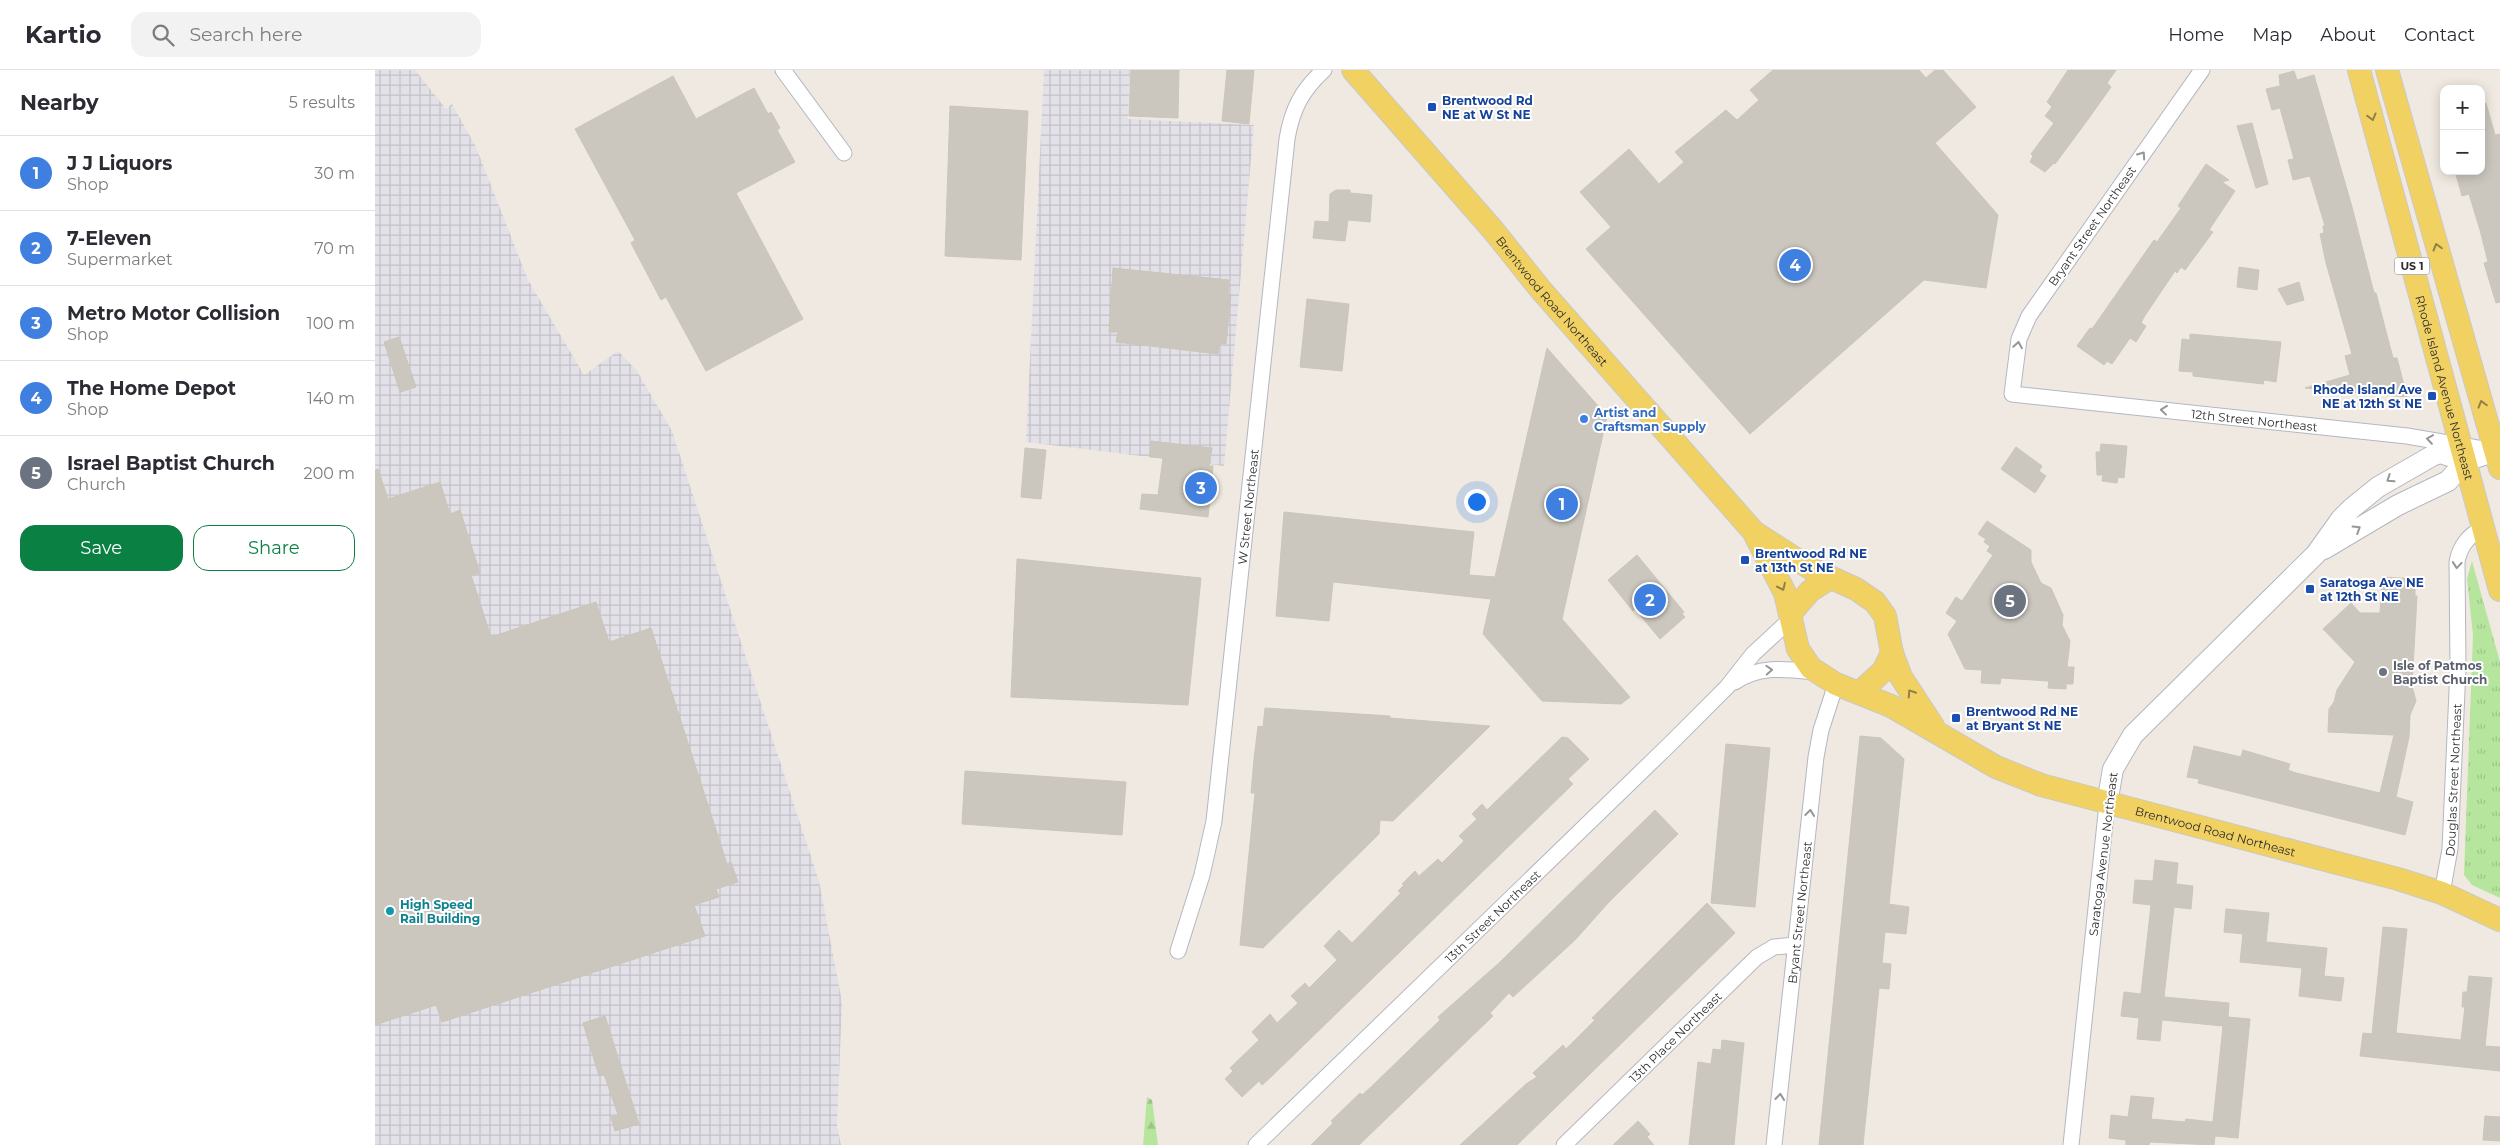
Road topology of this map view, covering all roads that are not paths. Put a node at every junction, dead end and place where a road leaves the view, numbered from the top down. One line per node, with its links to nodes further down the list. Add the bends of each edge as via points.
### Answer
1 (783, 70): 7 (street)
2 (1324, 70): 27 (street, W Street Northeast, via 1299,97 1288,134 1214,821 1202,874)
3 (1353, 70): 12 (main road, Brentwood Road Northeast)
4 (2201, 70): 8 (street, Bryant Street Northeast, one-way to 4, via 2019,339 2029,316)
5 (2359, 70): 9 (main road, Rhode Island Avenue Northeast / US 1, one-way to 9)
6 (2387, 70): 10 (main road, US 1, one-way to 6)
7 (844, 153)
8 (2012, 394): 9 (street, 12th Street Northeast, one-way to 8, via 2330,427)
9 (2463, 453): 10 (main road, Saratoga Avenue Northeast); 11 (main road, Rhode Island Avenue Northeast / US 1); 13 (main road, Saratoga Avenue Northeast, one-way to 9, via 2389,509 2448,481); 13 (main road, Saratoga Avenue Northeast, one-way to 13, via 2440,453 2378,487 2341,519)
10 (2498, 459)
11 (2483, 527): 15 (main road, Rhode Island Avenue Northeast / US 1); 24 (street, Douglas Street Northeast, one-way to 24, via 2466,540 2457,562 2458,668 2450,849)
12 (1753, 531): 14 (main road, Brentwood Road Northeast); 16 (main road, Brentwood Road Northeast, one-way to 16, via 1781,584)
13 (2315, 554): 23 (main road, Saratoga Avenue Northeast, via 2133,735 2110,775)
14 (1830, 578): 16 (main road, via 1810,591); 17 (main road, via 1856,589 1875,602 1885,616)
15 (2500, 590)
16 (1791, 616): 18 (main road, via 1798,649); 20 (street, 13th Street Northeast, via 1753,654)
17 (1893, 653): 21 (main road, via 1883,671); 22 (main road, Brentwood Road Northeast, one-way to 17, via 1907,689)
18 (1815, 672): 19 (main road); 20 (street, 13th Street Northeast, one-way to 18, via 1760,670)
19 (1836, 684): 21 (main road); 26 (street, Bryant Street Northeast, one-way to 19, via 1817,749)
20 (1727, 687): 28 (street, 13th Street Northeast)
21 (1860, 692): 22 (main road, Brentwood Road Northeast)
22 (1936, 730): 23 (main road, Brentwood Road Northeast, via 1976,756 2016,776)
23 (2107, 804): 24 (main road, Brentwood Road Northeast, via 2374,872); 31 (street, Saratoga Avenue Northeast)
24 (2442, 893): 25 (main road, Brentwood Road Northeast)
25 (2500, 920)
26 (1796, 945): 29 (street, 13th Place Northeast, via 1774,948 1757,957); 30 (street, Bryant Street Northeast, one-way to 26)
27 (1178, 951)
28 (1256, 1145)
29 (1564, 1145)
30 (1774, 1145)
31 (2071, 1145)

